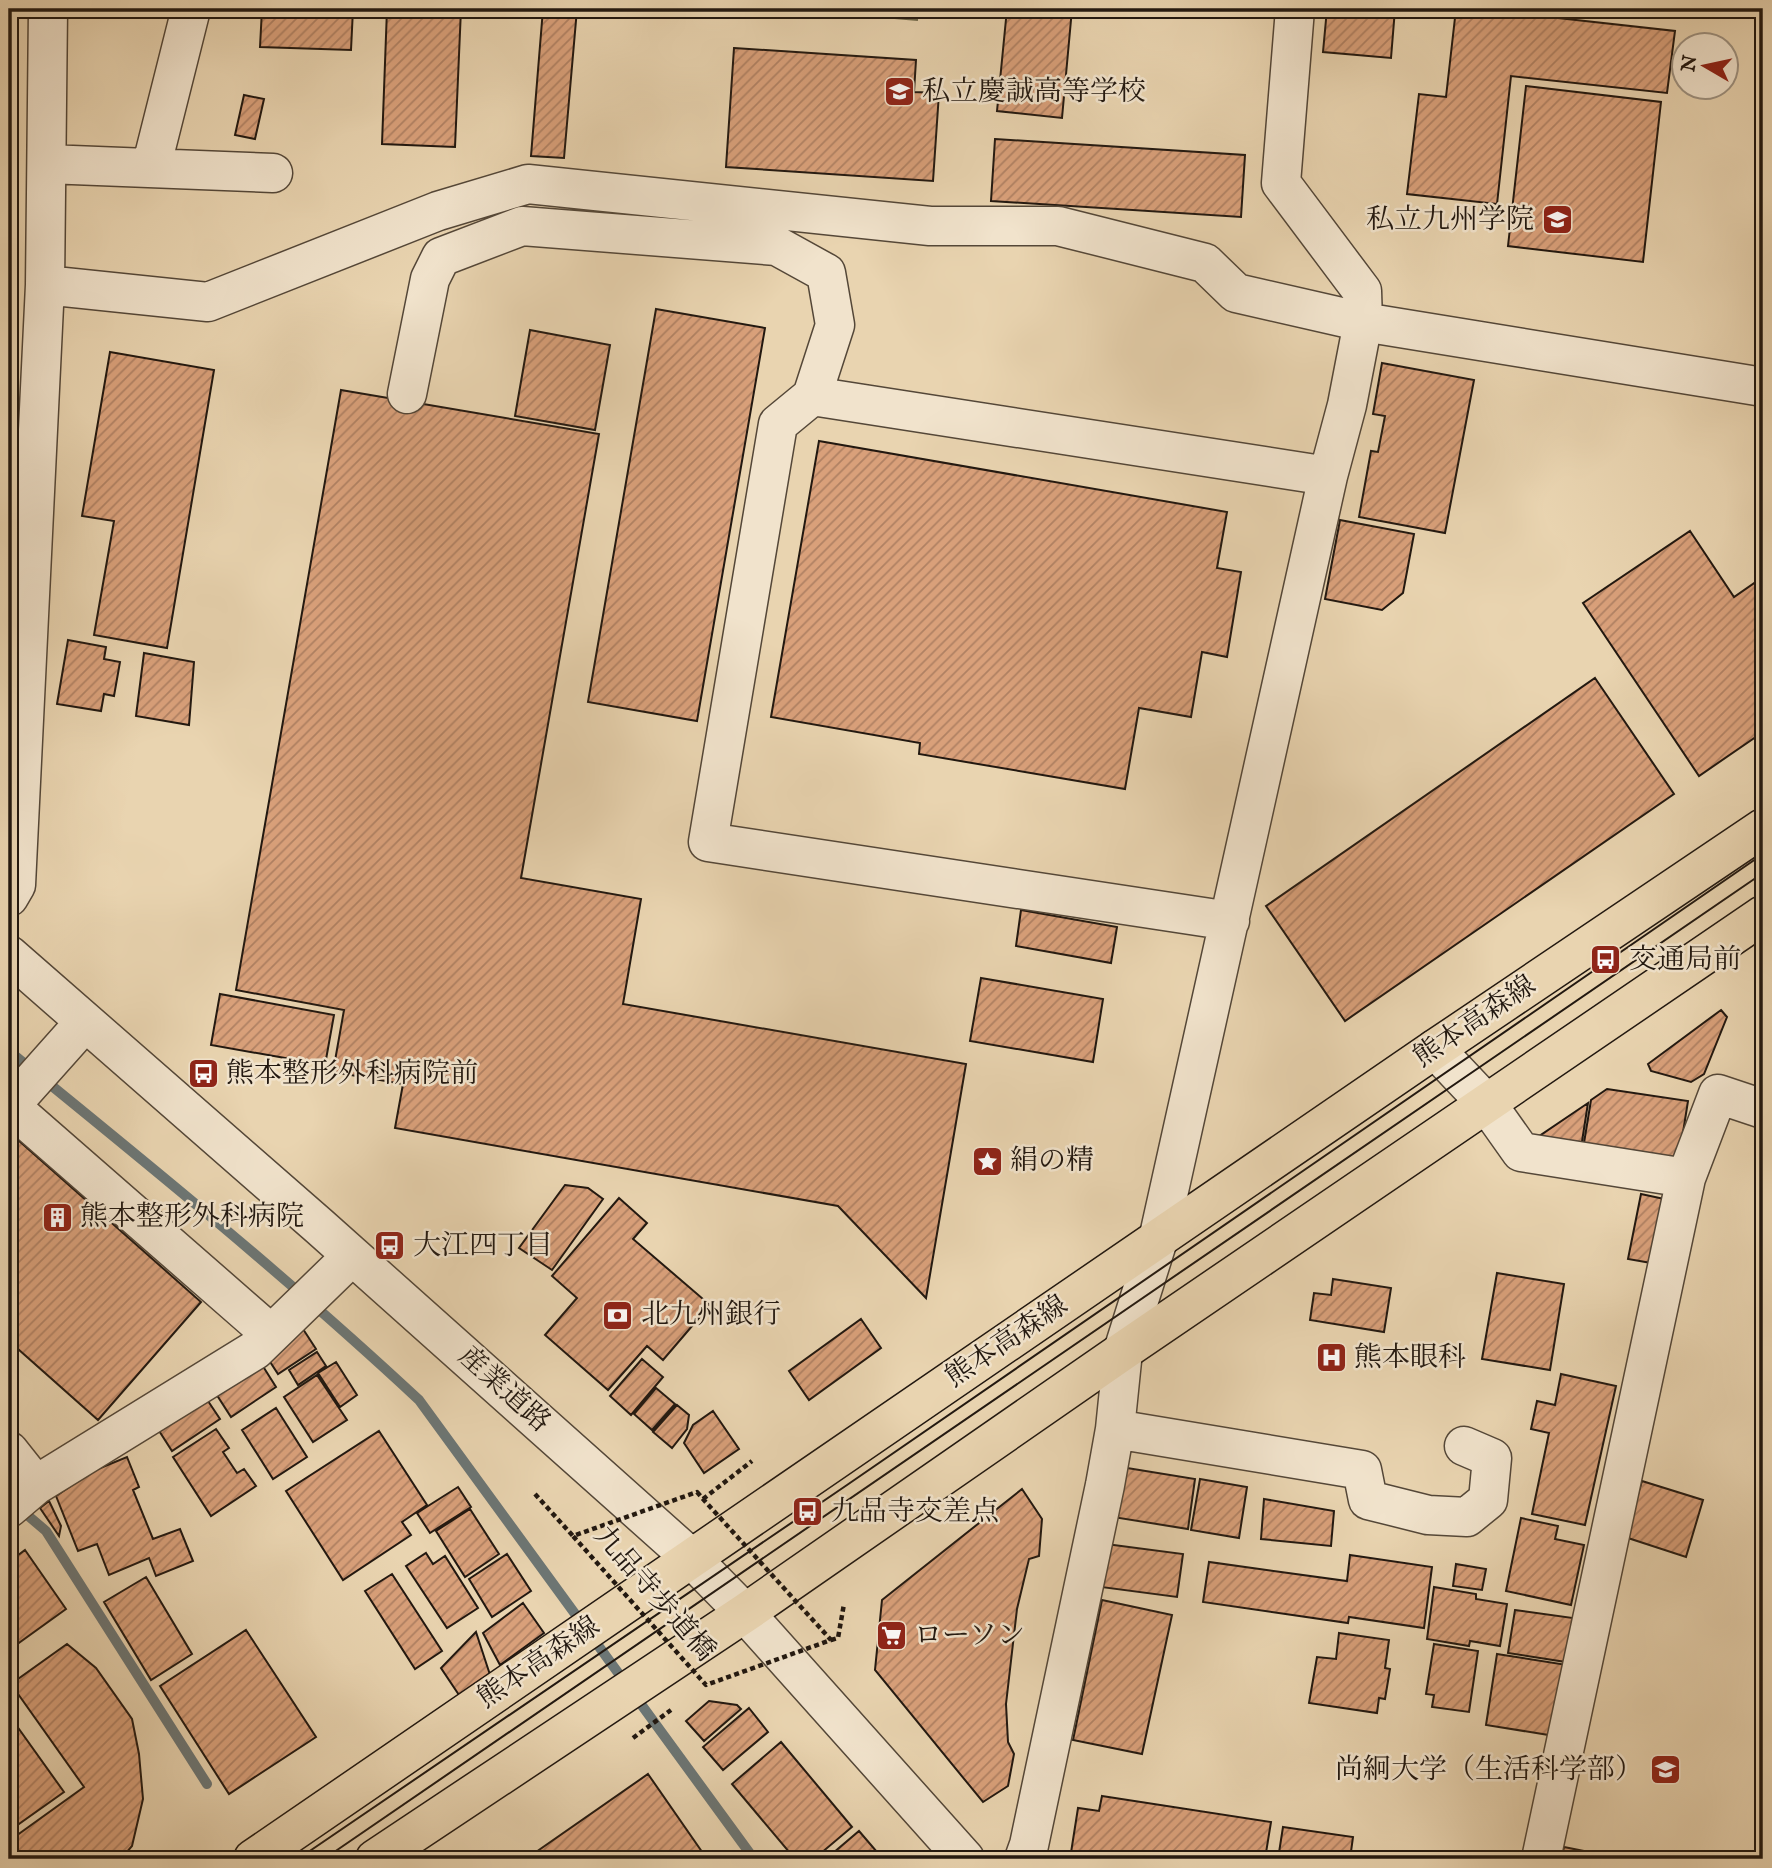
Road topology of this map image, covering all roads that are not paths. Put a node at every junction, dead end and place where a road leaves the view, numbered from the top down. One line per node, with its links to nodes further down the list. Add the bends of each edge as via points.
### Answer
1 (48, 9): 4 (street)
2 (191, 9): 5 (street)
3 (1295, 9): 8 (street, via 1282,183 1362,291)
4 (47, 164): 5 (street); 7 (street)
5 (150, 168): 6 (street)
6 (273, 173)
7 (45, 285): 8 (street, via 208,302 438,211 528,184 930,226 1058,226 1205,263 1236,293); 14 (street, via 16,885)
8 (1363, 322): 9 (street); 12 (street)
9 (1763, 387)
10 (407, 394): 11 (street, via 430,279 441,257 522,226 777,246 826,273 835,325)
11 (812, 396): 12 (street); 16 (street, via 779,424 708,842)
12 (1328, 476): 16 (street)
13 (1763, 828): 19 (main road, 熊本高森線)
14 (9, 897)
15 (1763, 915): 20 (main road)
16 (1230, 921): 24 (street)
17 (9, 956): 25 (street, 産業道路)
18 (76, 1032): 21 (street)
19 (1435, 1049): 20 (street); 24 (main road, 熊本高森線)
20 (1487, 1104): 23 (street, via 1521,1152); 27 (main road)
21 (9, 1105): 26 (street)
22 (1763, 1109): 23 (street, via 1718,1094)
23 (1686, 1178): 38 (street)
24 (1158, 1240): 27 (street); 32 (main road, 熊本高森線)
25 (352, 1256): 26 (street); 32 (street, 産業道路)
26 (271, 1334): 31 (street, via 255,1350)
27 (1123, 1351): 28 (street); 33 (main road)
28 (1115, 1429): 29 (street, via 1362,1470 1368,1500 1428,1515 1467,1517 1488,1500 1492,1458); 37 (street)
29 (1464, 1446)
30 (9, 1451): 31 (street)
31 (25, 1494)
32 (691, 1558): 33 (street, 産業道路); 34 (main road, 熊本高森線)
33 (745, 1613): 35 (main road); 36 (street, 産業道路)
34 (253, 1859)
35 (375, 1859)
36 (965, 1859)
37 (1024, 1859)
38 (1541, 1859)

